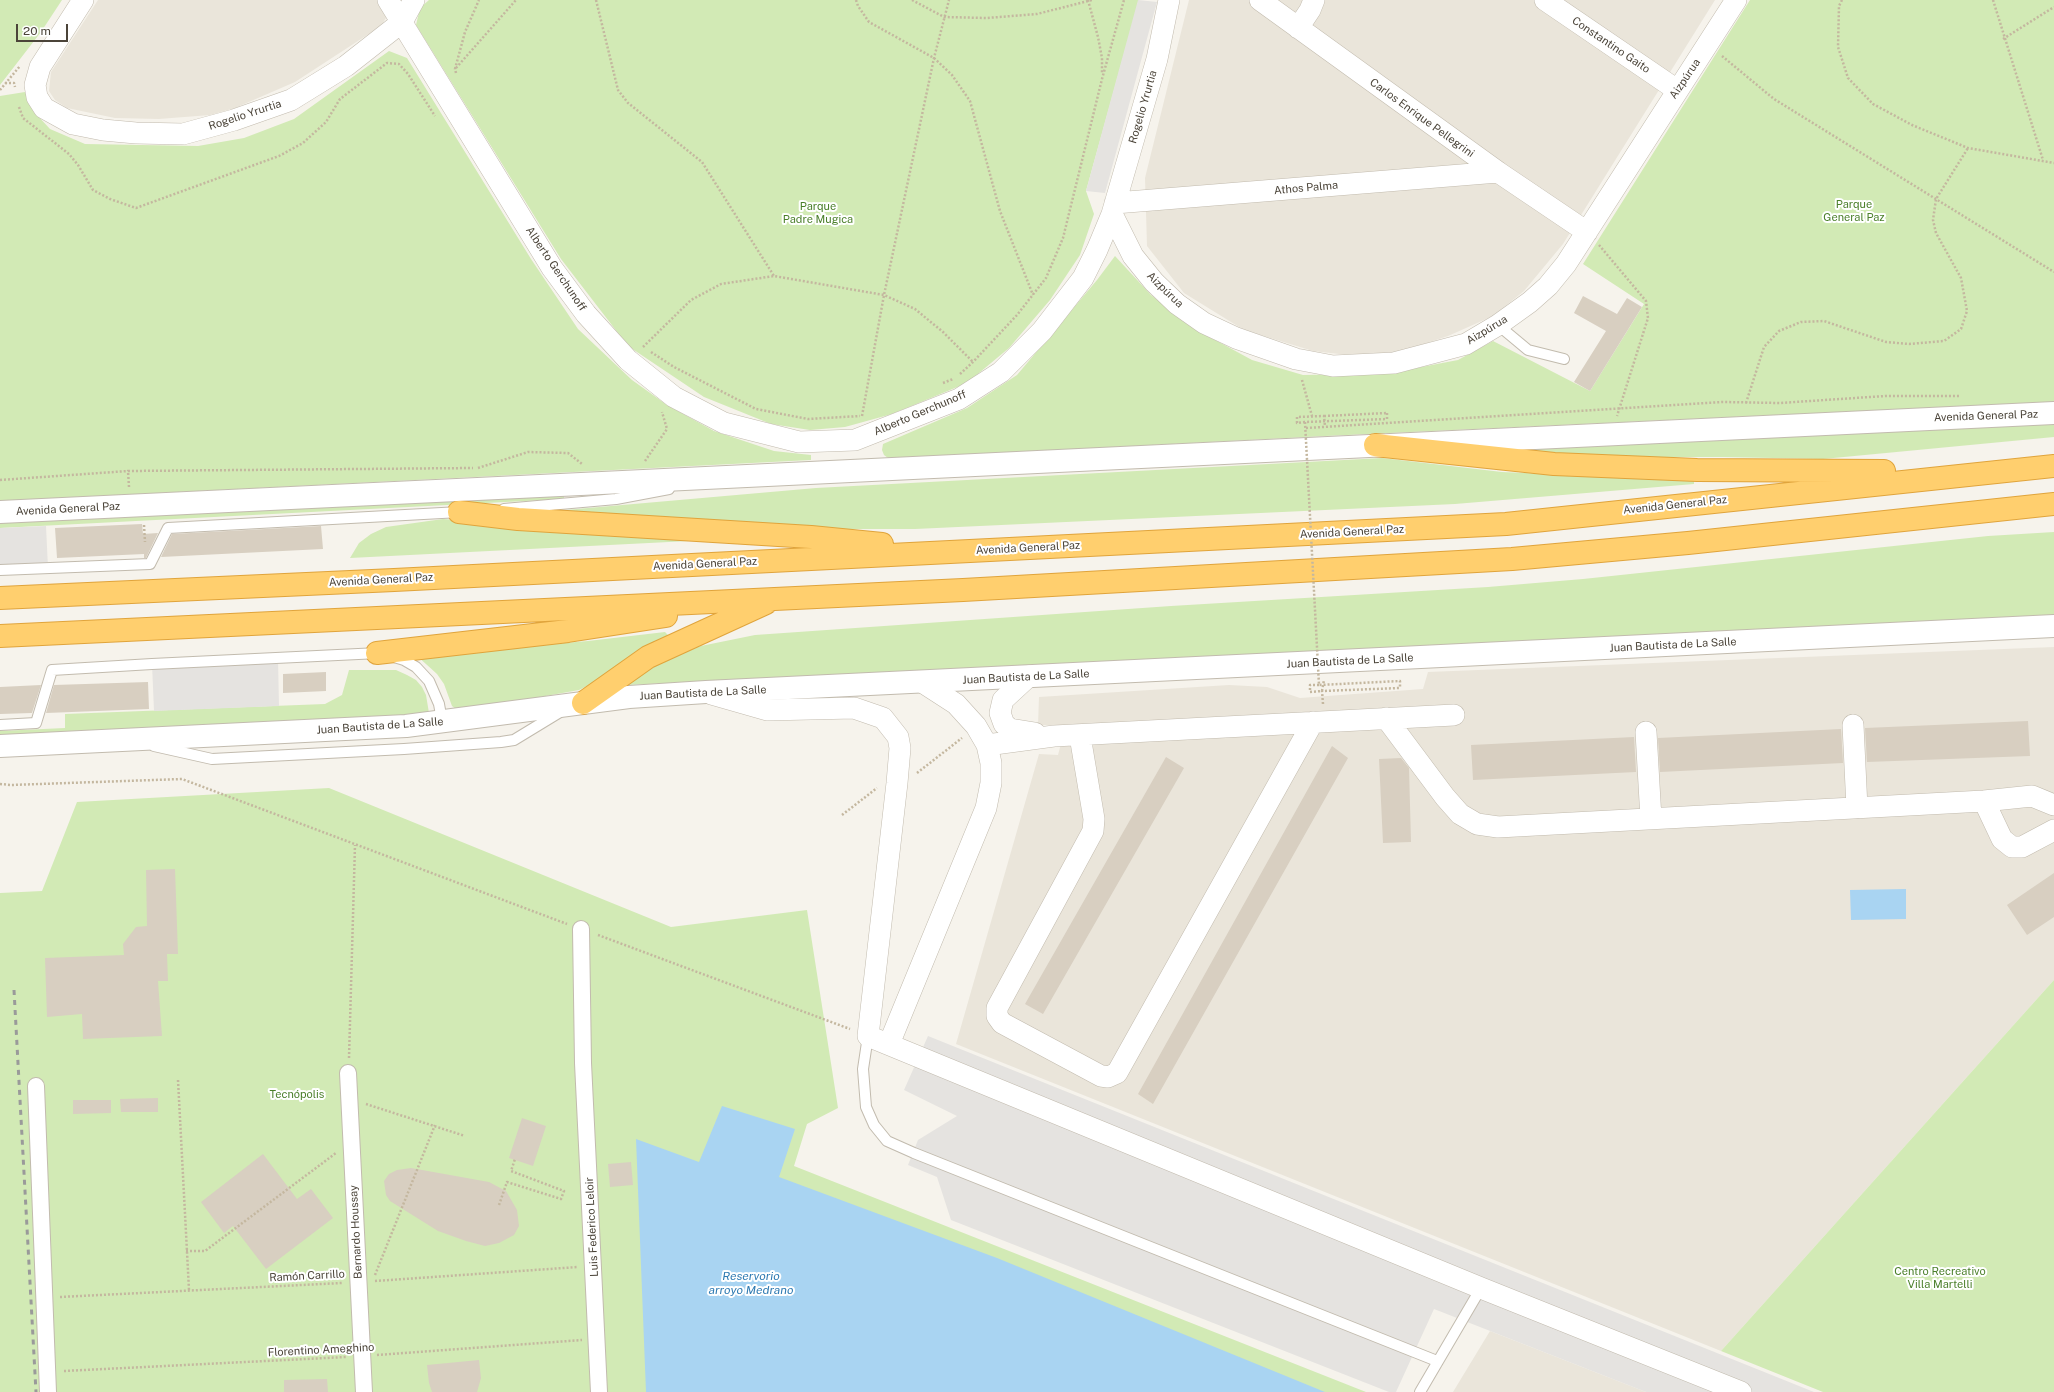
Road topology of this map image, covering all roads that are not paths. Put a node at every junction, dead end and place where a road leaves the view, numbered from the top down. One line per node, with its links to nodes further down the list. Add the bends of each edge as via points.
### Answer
1 (83, 0): 9 (street, Rogelio Yrurtia, via 40,67 34,85 37,97 44,108 74,124 136,133 183,134 291,100 346,66)
2 (388, 0): 9 (street, Alberto Gerchunoff)
3 (414, 0): 9 (street, Rogelio Yrurtia)
4 (1169, 0): 13 (street, Rogelio Yrurtia, via 1157,59)
5 (1260, 0): 10 (street, Carlos Enrique Pellegrini)
6 (1314, 0): 10 (street)
7 (1545, 0): 11 (street, Constantino Gaito)
8 (1736, 0): 11 (street, Aizpúrua)
9 (402, 22): 18 (street, Alberto Gerchunoff, via 448,78 552,268 586,314 628,360 674,397 724,423 799,442)
10 (1298, 28): 12 (street, Carlos Enrique Pellegrini)
11 (1677, 90): 14 (street, Aizpúrua)
12 (1498, 172): 13 (street, Athos Palma); 14 (street, Carlos Enrique Pellegrini)
13 (1113, 208): 15 (street, Aizpúrua, via 1133,256 1154,282 1177,304 1204,323 1236,338 1296,359 1333,366 1394,363 1466,344); 18 (street, Alberto Gerchunoff, via 1083,278 1042,331 1001,372 959,399)
14 (1587, 232): 15 (street, Aizpúrua, via 1548,286)
15 (1498, 325): 16 (lane, via 1528,350)
16 (1564, 359)
17 (2054, 413): 19 (street, Avenida General Paz)
18 (855, 440): 21 (street)
19 (1375, 445): 21 (street, Avenida General Paz); 22 (highway, via 1554,464 1697,470)
20 (2054, 466): 22 (highway, Avenida General Paz)
21 (855, 469): 23 (street, Avenida General Paz)
22 (1971, 473): 27 (highway, Avenida General Paz, via 1506,524)
23 (750, 475): 25 (street, Avenida General Paz); 26 (lane, via 616,499)
24 (2054, 504): 30 (highway, via 1688,544 1512,559)
25 (0, 512)
26 (459, 512): 27 (highway, via 518,519 811,537); 28 (lane, via 168,528 150,564)
27 (955, 552): 29 (highway, Avenida General Paz)
28 (0, 570)
29 (0, 598)
30 (778, 598): 32 (highway); 33 (highway, via 568,631); 37 (highway, via 648,656)
31 (2054, 626): 34 (street, Juan Bautista de La Salle)
32 (0, 636)
33 (377, 653): 40 (lane, via 404,660 416,667 429,681 439,704); 42 (lane, via 52,670 36,723)
34 (1029, 676): 35 (street, Juan Bautista de La Salle); 45 (street, via 1003,700 1000,713 1004,724 1010,729)
35 (922, 682): 36 (street, Juan Bautista de La Salle); 48 (street, via 956,704 976,726)
36 (706, 692): 37 (street, Juan Bautista de La Salle); 56 (street, via 767,710 854,708 883,718 898,737 900,748 897,783)
37 (578, 703): 40 (street, Juan Bautista de La Salle); 47 (lane, via 514,740 500,742 212,759)
38 (1454, 715): 39 (street)
39 (1386, 718): 41 (street); 53 (street, via 1445,797 1460,814 1477,824 1498,827)
40 (442, 721): 47 (street, Juan Bautista de La Salle, via 399,726)
41 (1313, 722): 46 (street); 46 (street, via 1117,1073 1108,1077 1101,1076 1002,1023 997,1016 997,1008 1093,831 1094,819)
42 (0, 725)
43 (1853, 725): 52 (street)
44 (1646, 732): 53 (street)
45 (1054, 736): 46 (street); 48 (street)
46 (1080, 736)
47 (131, 740): 49 (street, Juan Bautista de La Salle)
48 (986, 745): 57 (street, via 991,762 991,783 986,808)
49 (0, 746)
50 (1984, 801): 51 (street, via 2032,796); 52 (street); 54 (street, via 2002,839 2012,847 2022,847)
51 (2054, 805)
52 (1858, 808): 53 (street)
53 (1651, 819)
54 (2054, 830)
55 (581, 929): 64 (street, Luis Federico Leloir, via 583,1063)
56 (868, 1036): 57 (street); 61 (lane, via 863,1069 866,1107 874,1126 887,1141)
57 (889, 1044): 60 (street)
58 (348, 1073): 63 (street, Bernardo Houssay, via 366,1282)
59 (36, 1086): 62 (street)
60 (1481, 1288): 61 (lane); 66 (street)
61 (1437, 1361): 65 (lane)
62 (48, 1392)
63 (364, 1392)
64 (600, 1392)
65 (1420, 1392)
66 (1741, 1392)

